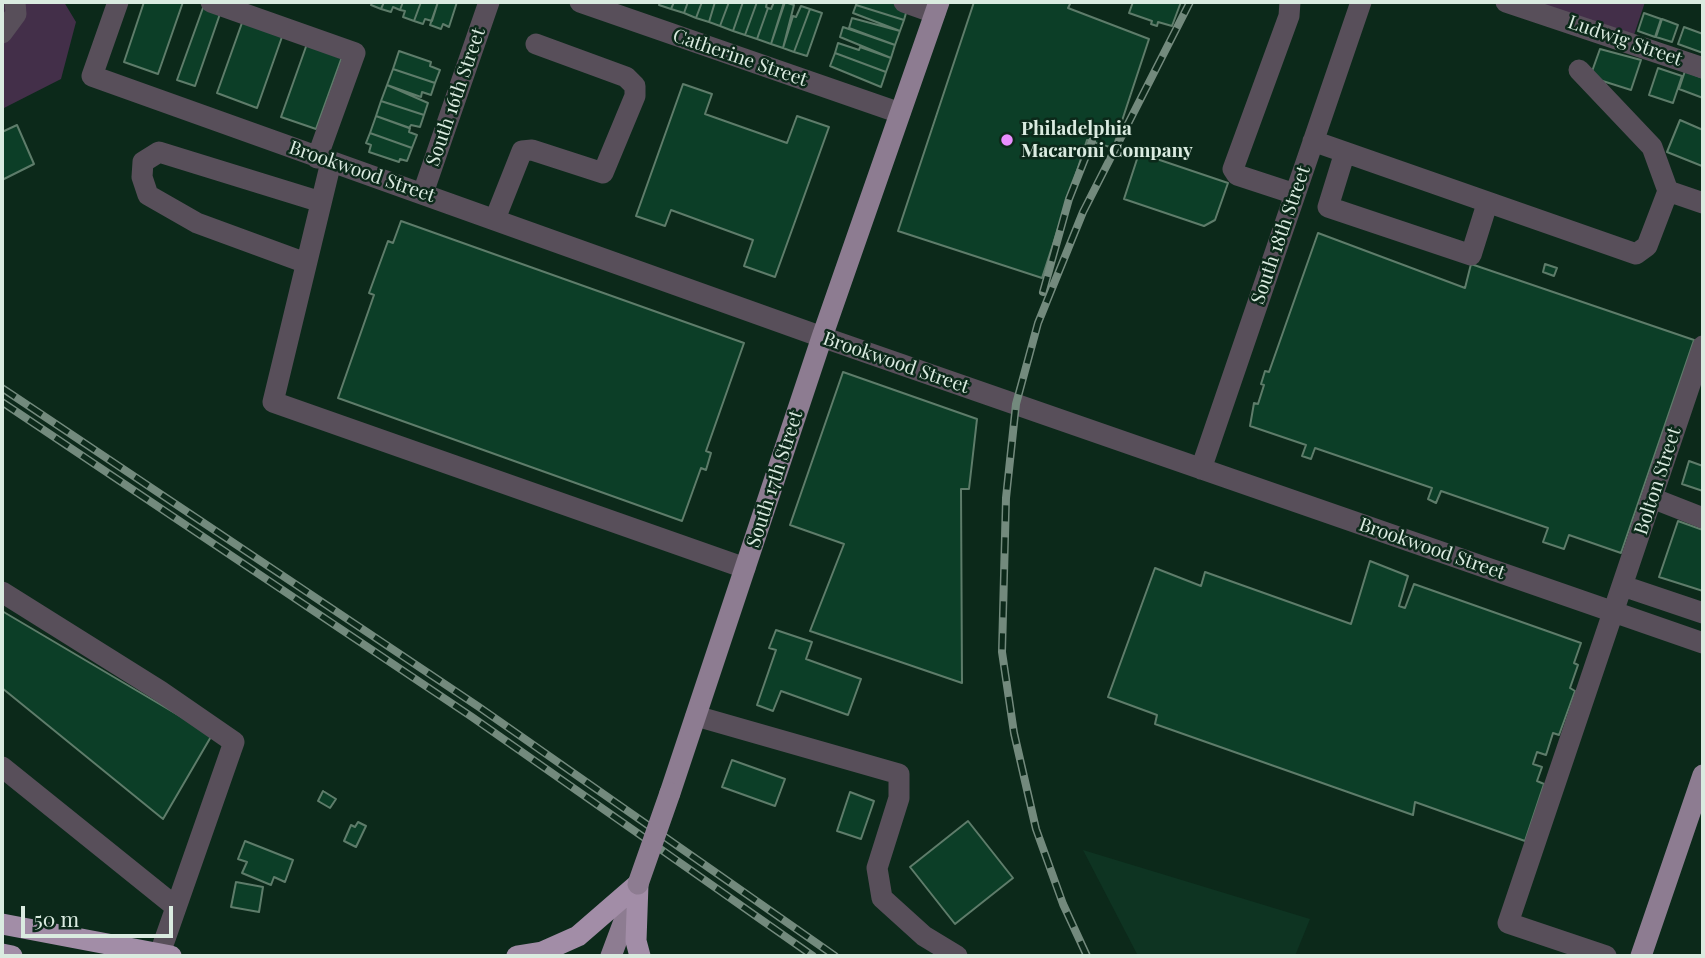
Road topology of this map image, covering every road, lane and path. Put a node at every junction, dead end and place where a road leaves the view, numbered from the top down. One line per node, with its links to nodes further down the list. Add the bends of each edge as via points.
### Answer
1 (15, 2): 11 (street, via 16,13)
2 (118, 2): 18 (street, Brookwood Street, via 92,76)
3 (211, 2): 18 (street, via 355,53)
4 (489, 2): 20 (street, South 16th Street)
5 (580, 2): 15 (street, Catherine Street)
6 (904, 2): 10 (street)
7 (1290, 2): 21 (street, via 1289,16 1233,169 1237,175)
8 (1361, 2): 16 (street, South 18th Street)
9 (1506, 2): 13 (street, Ludwig Street)
10 (937, 7): 15 (main road, South 17th Street)
11 (2, 33)
12 (536, 44): 25 (street, via 626,78 635,86 635,96 603,173 522,150)
13 (1703, 68)
14 (1579, 70): 19 (street, via 1652,147)
15 (900, 113): 27 (main road, South 17th Street)
16 (1313, 141): 17 (street); 21 (street, South 18th Street)
17 (1345, 152): 24 (street); 24 (street, via 1328,207 1471,255)
18 (324, 160): 20 (street, Brookwood Street); 22 (street)
19 (1668, 191): 23 (street); 24 (street, via 1647,246 1636,254)
20 (423, 193): 25 (street, Brookwood Street)
21 (1295, 194): 29 (street, South 18th Street)
22 (321, 202): 26 (street); 26 (street, via 159,152 143,162 148,195 197,223)
23 (1703, 203)
24 (1488, 204)
25 (495, 219): 27 (street, Brookwood Street)
26 (306, 263): 32 (street, via 273,402)
27 (822, 337): 29 (street, Brookwood Street); 32 (main road, South 17th Street)
28 (1703, 348): 30 (street, Bolton Street)
29 (1202, 469): 35 (street, Brookwood Street)
30 (1652, 498): 31 (street); 33 (street, Bolton Street)
31 (1703, 518)
32 (746, 568): 38 (main road, South 17th Street)
33 (1623, 586): 35 (street, Bolton Street); 36 (street)
34 (2, 592): 42 (street, via 234,742)
35 (1614, 612): 37 (street, Brookwood Street); 52 (street, Bolton Street, via 1508,923)
36 (1703, 613)
37 (1703, 643)
38 (696, 716): 41 (main road, South 17th Street, bridge); 51 (street, via 898,774 899,798 877,868 881,898 924,936)
39 (2, 766): 42 (street)
40 (1703, 775): 53 (main road)
41 (638, 884): 48 (highway, via 578,936 542,952); 49 (main road, South 17th Street); 50 (highway, via 636,941)
42 (176, 907): 46 (street)
43 (2, 924): 47 (highway, bridge)
44 (2, 954): 45 (highway)
45 (12, 956)
46 (159, 956)
47 (171, 956)
48 (517, 956)
49 (611, 956)
50 (640, 956)
51 (957, 956)
52 (1606, 956)
53 (1641, 956)

